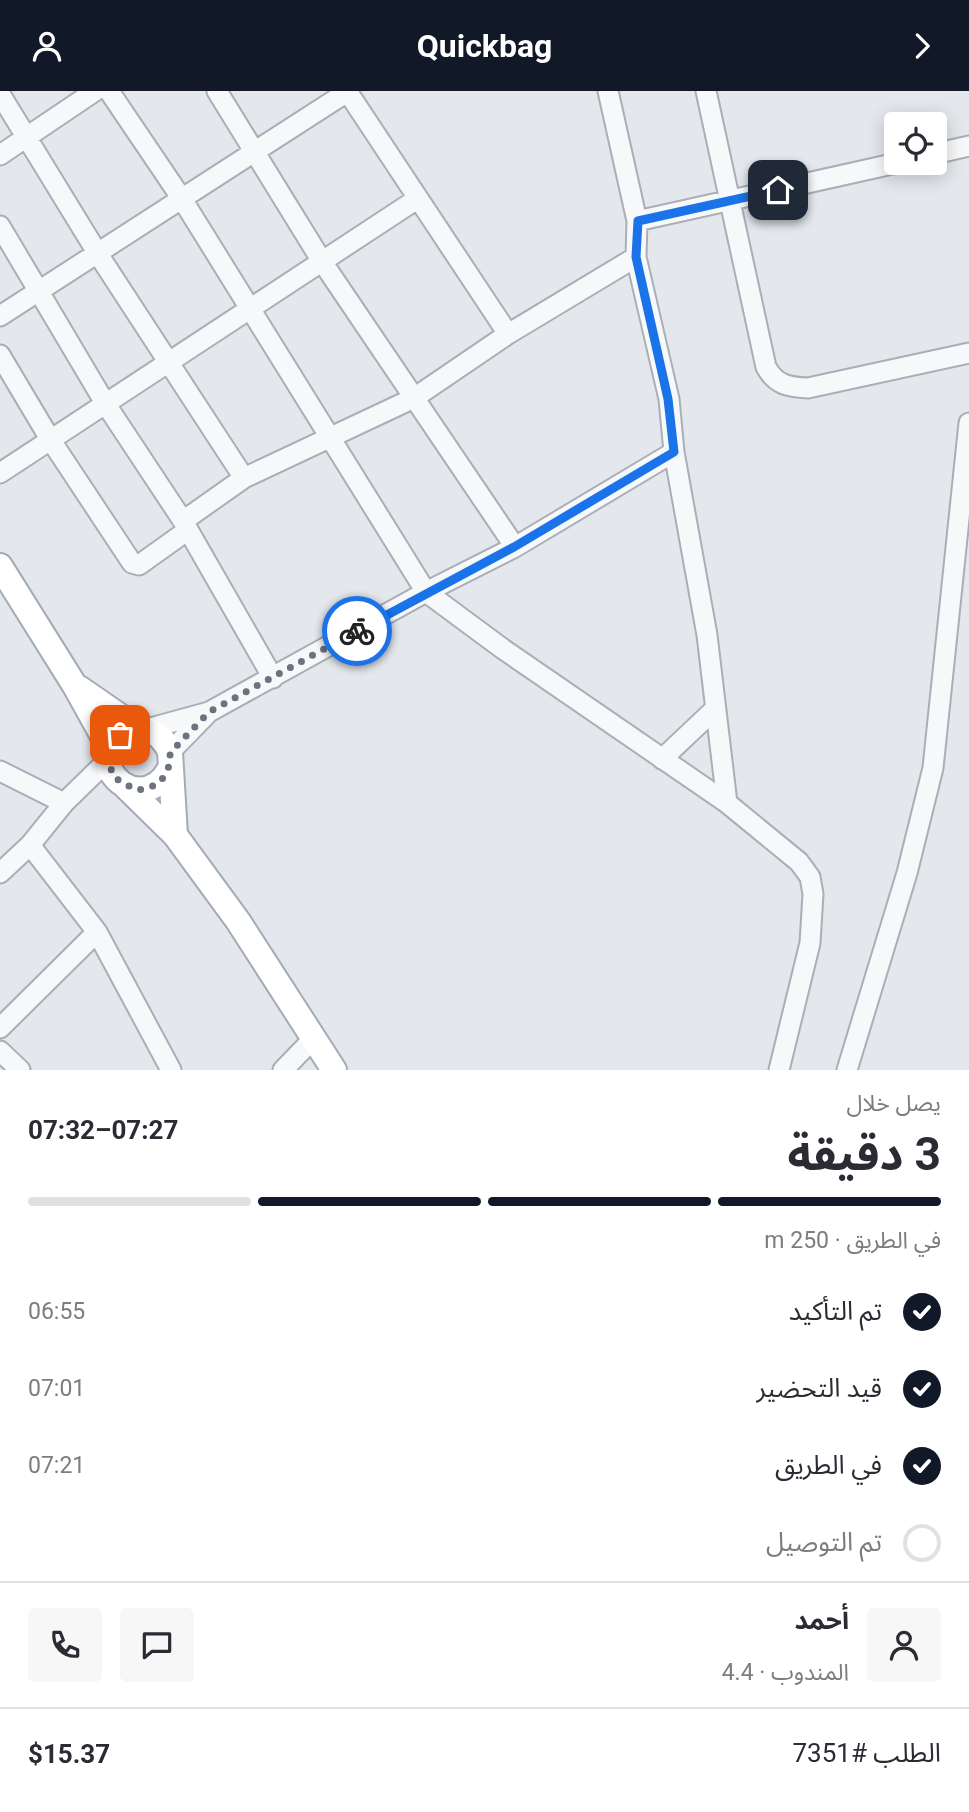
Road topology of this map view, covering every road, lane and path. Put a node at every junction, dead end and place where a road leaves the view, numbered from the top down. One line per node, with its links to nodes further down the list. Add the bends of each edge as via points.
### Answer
1 (95, 91): 8 (street)
2 (109, 91): 14 (street)
3 (217, 91): 10 (street)
4 (608, 91): 17 (street)
5 (706, 91): 16 (street)
6 (347, 92): 10 (street); 15 (street)
7 (0, 94): 8 (street)
8 (25, 138): 12 (street); 19 (street)
9 (969, 146): 11 (street)
10 (255, 150): 14 (street); 21 (street)
11 (947, 151)
12 (0, 155)
13 (884, 166): 16 (street)
14 (182, 199): 19 (street); 23 (street)
15 (418, 199): 21 (street); 25 (street)
16 (731, 202): 17 (street); 26 (street, via 766,367 780,384 808,388)
17 (638, 221): 20 (street)
18 (0, 226): 22 (street)
19 (98, 254): 22 (street); 28 (street)
20 (636, 257): 25 (street); 34 (street, via 668,399)
21 (323, 263): 23 (street); 29 (street)
22 (38, 291): 24 (street); 30 (street)
23 (249, 307): 28 (street); 32 (street)
24 (0, 316)
25 (508, 334): 29 (street)
26 (969, 353)
27 (0, 355): 33 (street)
28 (168, 362): 30 (street); 36 (street)
29 (414, 398): 32 (street); 38 (street)
30 (105, 403): 33 (street); 37 (street)
31 (969, 423): 64 (street, via 933,768 907,873)
32 (330, 436): 36 (street); 40 (street)
33 (50, 439): 35 (street); 37 (street, via 132,563 149,561)
34 (674, 452): 38 (street); 43 (street, via 707,635)
35 (0, 473)
36 (244, 478): 37 (street)
37 (185, 526): 41 (street)
38 (514, 547): 40 (street)
39 (0, 566): 42 (main road)
40 (426, 592): 41 (street); 46 (street)
41 (273, 678): 44 (street)
42 (75, 686): 45 (main road); 48 (main road)
43 (715, 709): 46 (street); 51 (street)
44 (209, 712): 45 (street); 47 (street)
45 (142, 729): 47 (main road, via 165,742); 48 (main road, via 120,735)
46 (662, 759): 51 (street)
47 (169, 761): 48 (main road, via 156,785 136,790); 52 (main road)
48 (115, 769): 50 (street); 52 (main road)
49 (0, 771): 50 (street)
50 (71, 797): 53 (street)
51 (727, 803): 63 (street, via 799,862 810,877 814,894 810,943)
52 (176, 835): 57 (main road)
53 (30, 845): 54 (street); 55 (street)
54 (0, 873)
55 (97, 932): 56 (street); 60 (street)
56 (0, 1028)
57 (315, 1037): 61 (street); 62 (main road)
58 (0, 1051): 59 (street)
59 (20, 1070)
60 (171, 1070)
61 (283, 1070)
62 (334, 1070)
63 (779, 1070)
64 (847, 1070)

